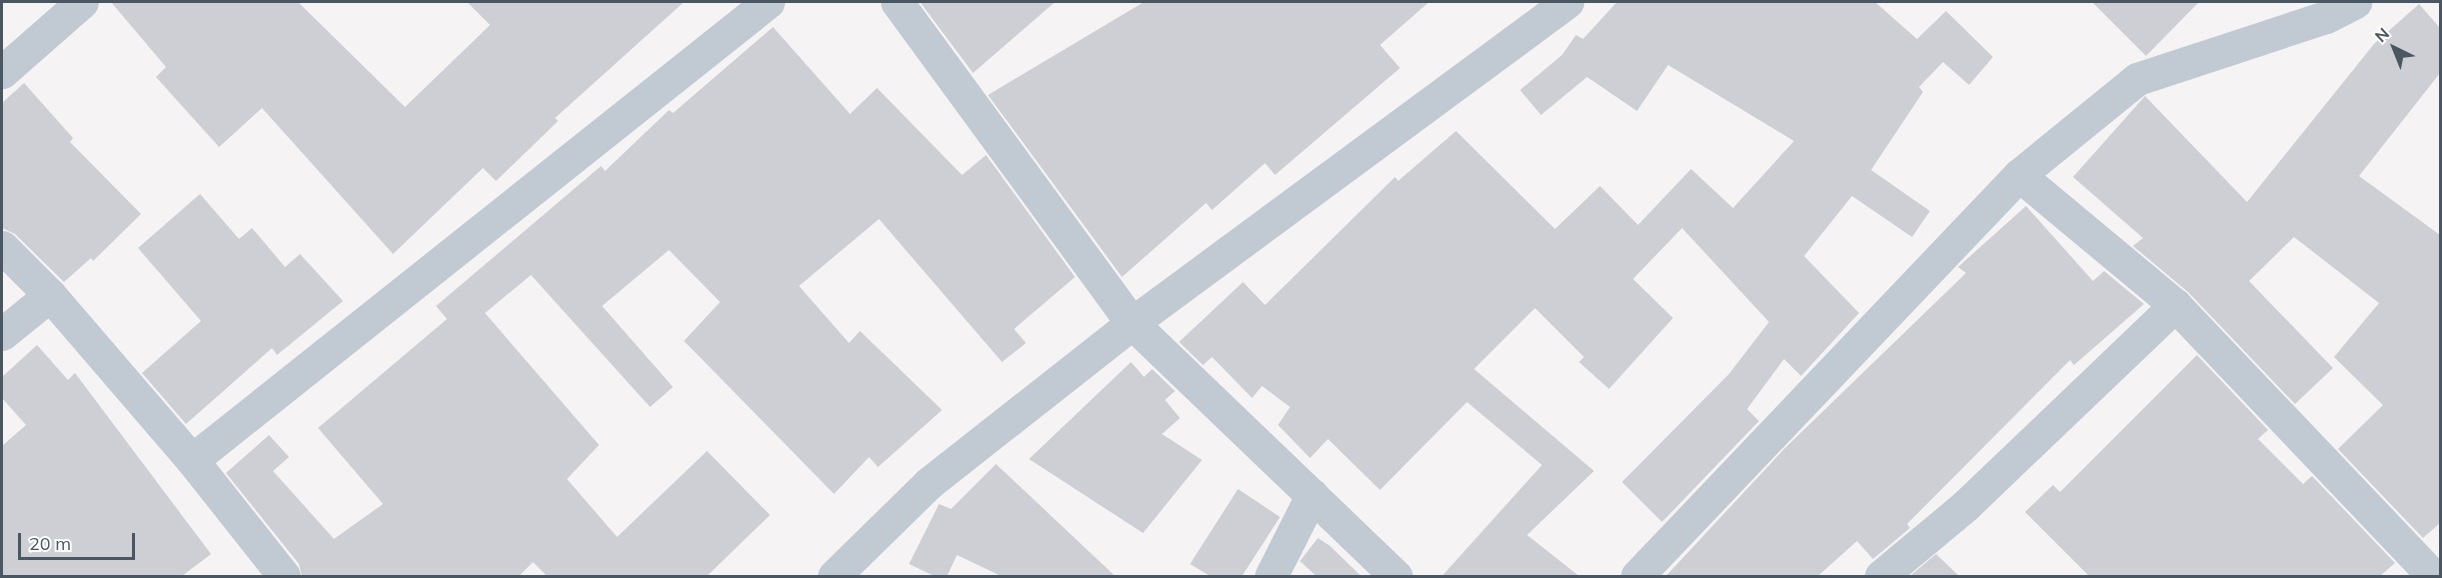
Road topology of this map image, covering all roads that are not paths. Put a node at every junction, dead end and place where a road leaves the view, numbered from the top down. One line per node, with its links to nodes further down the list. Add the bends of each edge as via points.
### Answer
1 (82, 2): 6 (street)
2 (768, 2): 13 (street)
3 (897, 2): 11 (street)
4 (1567, 2): 11 (street)
5 (2355, 2): 7 (street, via 2326,17 2137,79)
6 (2, 72)
7 (2019, 175): 10 (street); 19 (street)
8 (2, 247): 9 (street)
9 (50, 295): 12 (street); 13 (street)
10 (2175, 305): 20 (street, via 1965,506); 21 (street)
11 (1132, 323): 14 (street); 16 (street, via 929,483)
12 (2, 334)
13 (192, 460): 15 (street)
14 (1311, 495): 17 (street); 18 (street)
15 (284, 576)
16 (834, 576)
17 (1271, 576)
18 (1396, 576)
19 (1637, 576)
20 (1881, 576)
21 (2433, 576)

